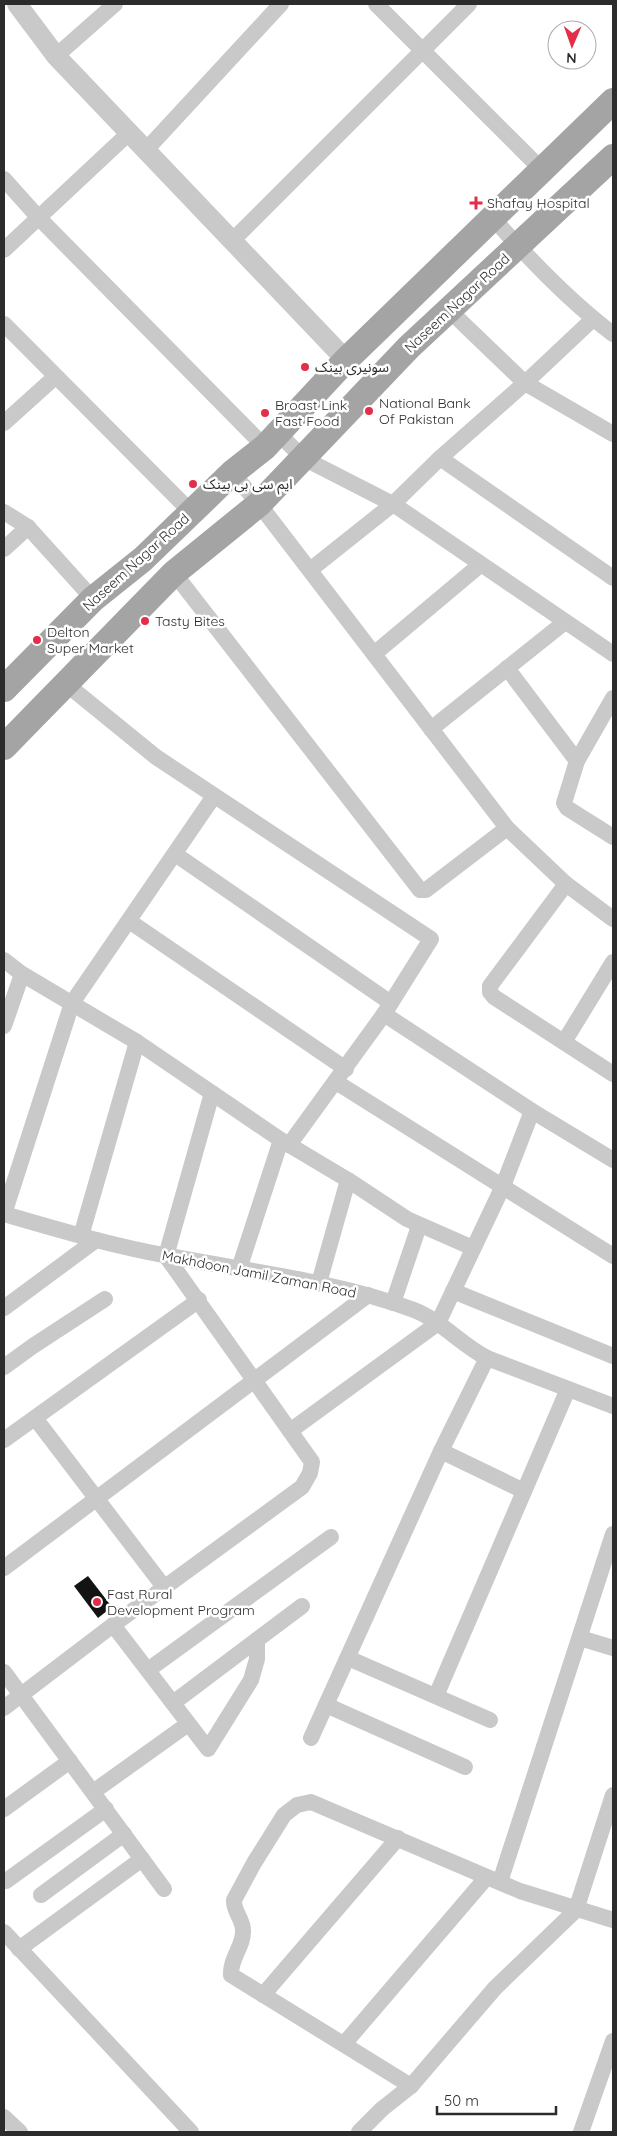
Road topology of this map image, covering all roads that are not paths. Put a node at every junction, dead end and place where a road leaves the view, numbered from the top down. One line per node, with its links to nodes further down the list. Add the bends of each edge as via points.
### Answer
1 (17, 4): 7 (street)
2 (115, 4): 7 (street)
3 (282, 4): 10 (street)
4 (376, 4): 6 (street)
5 (469, 4): 6 (street)
6 (422, 50): 12 (street); 16 (street)
7 (56, 56): 9 (street)
8 (613, 101): 12 (main road, Naseem Nagar Road)
9 (129, 133): 10 (street); 14 (street)
10 (146, 150): 16 (street)
11 (613, 156): 17 (main road, Naseem Nagar Road)
12 (542, 170): 15 (main road, Naseem Nagar Road)
13 (4, 179): 14 (street)
14 (38, 217): 18 (street); 28 (street)
15 (492, 217): 17 (street); 23 (main road, Naseem Nagar Road)
16 (232, 241): 23 (street)
17 (518, 246): 19 (main road, Naseem Nagar Road); 20 (street)
18 (4, 250)
19 (449, 310): 25 (street); 29 (main road, Naseem Nagar Road)
20 (593, 319): 22 (street); 25 (street)
21 (4, 324): 24 (street)
22 (613, 334)
23 (346, 360): 28 (main road, Naseem Nagar Road)
24 (55, 377): 26 (street); 35 (street)
25 (525, 384): 27 (street); 30 (street)
26 (4, 423)
27 (613, 434)
28 (272, 441): 29 (street); 31 (main road, Naseem Nagar Road)
29 (303, 458): 32 (main road, Naseem Nagar Road); 33 (street)
30 (440, 458): 33 (street); 41 (street)
31 (232, 473): 32 (street); 35 (main road, Naseem Nagar Road)
32 (260, 504): 39 (street); 40 (main road, Naseem Nagar Road)
33 (392, 504): 38 (street); 39 (street)
34 (4, 512): 36 (street)
35 (191, 512): 42 (main road, Naseem Nagar Road, via 143,559)
36 (28, 527): 37 (street); 42 (street)
37 (4, 549)
38 (480, 565): 43 (street); 44 (street)
39 (310, 570): 44 (street)
40 (174, 573): 47 (main road, Naseem Nagar Road); 55 (street, via 420,890 426,890)
41 (613, 578)
42 (93, 599): 48 (main road, Naseem Nagar Road)
43 (565, 622): 45 (street); 46 (street)
44 (374, 654): 51 (street)
45 (613, 654)
46 (507, 668): 51 (street); 53 (street)
47 (65, 683): 52 (main road, Naseem Nagar Road); 54 (street, via 156,757)
48 (4, 689)
49 (613, 698): 50 (street)
50 (608, 722): 53 (street)
51 (431, 729): 55 (street)
52 (4, 747)
53 (577, 761): 56 (street, via 564,803)
54 (214, 796): 57 (street); 65 (street, via 431,939)
55 (507, 828): 58 (street)
56 (613, 837)
57 (175, 854): 60 (street); 65 (street)
58 (566, 884): 59 (street); 68 (street, via 490,986 494,997)
59 (613, 919)
60 (129, 921): 64 (street); 70 (street)
61 (4, 960): 63 (street)
62 (613, 962): 68 (street)
63 (22, 974): 64 (street); 66 (street)
64 (72, 1003): 67 (street); 77 (street)
65 (388, 1008): 70 (street); 72 (street)
66 (4, 1026)
67 (137, 1042): 71 (street); 79 (street)
68 (564, 1042): 69 (street)
69 (613, 1074)
70 (341, 1075): 73 (street); 76 (street)
71 (212, 1093): 73 (street); 81 (street)
72 (532, 1111): 74 (street); 76 (street)
73 (285, 1142): 75 (street); 83 (street)
74 (613, 1160)
75 (348, 1180): 78 (street); 84 (street)
76 (503, 1186): 80 (street); 82 (street)
77 (4, 1214): 79 (street, Makhdoon Jamil Zaman Road)
78 (419, 1226): 80 (street); 89 (street)
79 (88, 1238): 81 (street, Makhdoon Jamil Zaman Road); 90 (street)
80 (473, 1248): 85 (street)
81 (166, 1256): 83 (street, Makhdoon Jamil Zaman Road); 88 (street)
82 (613, 1256)
83 (238, 1269): 84 (street, Makhdoon Jamil Zaman Road)
84 (319, 1283): 86 (street, Makhdoon Jamil Zaman Road)
85 (454, 1291): 91 (street); 92 (street)
86 (368, 1295): 89 (street, Makhdoon Jamil Zaman Road); 95 (street)
87 (106, 1299): 94 (street)
88 (199, 1300): 95 (street); 98 (street)
89 (393, 1303): 91 (street, Makhdoon Jamil Zaman Road)
90 (4, 1308)
91 (438, 1323): 93 (street, Makhdoon Jamil Zaman Road); 99 (street)
92 (613, 1356)
93 (487, 1358): 96 (street, Makhdoon Jamil Zaman Road); 101 (street)
94 (4, 1367)
95 (256, 1379): 99 (street); 103 (street)
96 (568, 1389): 97 (street, Makhdoon Jamil Zaman Road); 102 (street)
97 (613, 1406)
98 (35, 1418): 100 (street); 103 (street)
99 (290, 1431): 107 (street, via 312,1462 302,1487)
100 (4, 1440)
101 (441, 1451): 102 (street); 113 (street)
102 (524, 1491): 117 (street)
103 (97, 1498): 106 (street); 107 (street)
104 (613, 1534): 110 (street)
105 (330, 1537): 114 (street)
106 (4, 1568)
107 (164, 1588): 109 (street)
108 (302, 1606): 111 (street)
109 (113, 1624): 114 (street); 116 (street)
110 (580, 1638): 112 (street); 133 (street)
111 (257, 1640): 118 (street); 122 (street, via 257,1658 251,1680 210,1749)
112 (613, 1648)
113 (348, 1658): 117 (street); 119 (street)
114 (148, 1670): 118 (street)
115 (4, 1672): 116 (street)
116 (22, 1696): 120 (street); 124 (street)
117 (436, 1696): 121 (street)
118 (173, 1703): 122 (street)
119 (326, 1705): 123 (street); 125 (street)
120 (4, 1708)
121 (490, 1720)
122 (188, 1724): 126 (street)
123 (311, 1738)
124 (70, 1761): 126 (street); 128 (street)
125 (465, 1767)
126 (93, 1792): 129 (street)
127 (613, 1795): 137 (street)
128 (4, 1809)
129 (106, 1810): 130 (street); 134 (street)
130 (124, 1834): 132 (street); 136 (street)
131 (398, 1838): 133 (street); 141 (street); 141 (street, via 311,1802 297,1805 284,1815 234,1900 243,1928 230,1965 231,1974)
132 (142, 1859): 135 (street); 140 (street)
133 (493, 1880): 137 (street); 143 (street)
134 (6, 1881)
135 (164, 1889)
136 (41, 1894)
137 (576, 1910): 138 (street); 144 (street, via 495,1988)
138 (613, 1920)
139 (4, 1932): 140 (street)
140 (19, 1949): 147 (street)
141 (263, 1995): 143 (street)
142 (613, 2041): 149 (street)
143 (344, 2044): 144 (street)
144 (411, 2086): 148 (street)
145 (4, 2117): 146 (street)
146 (20, 2132)
147 (191, 2132)
148 (359, 2132)
149 (581, 2132)

